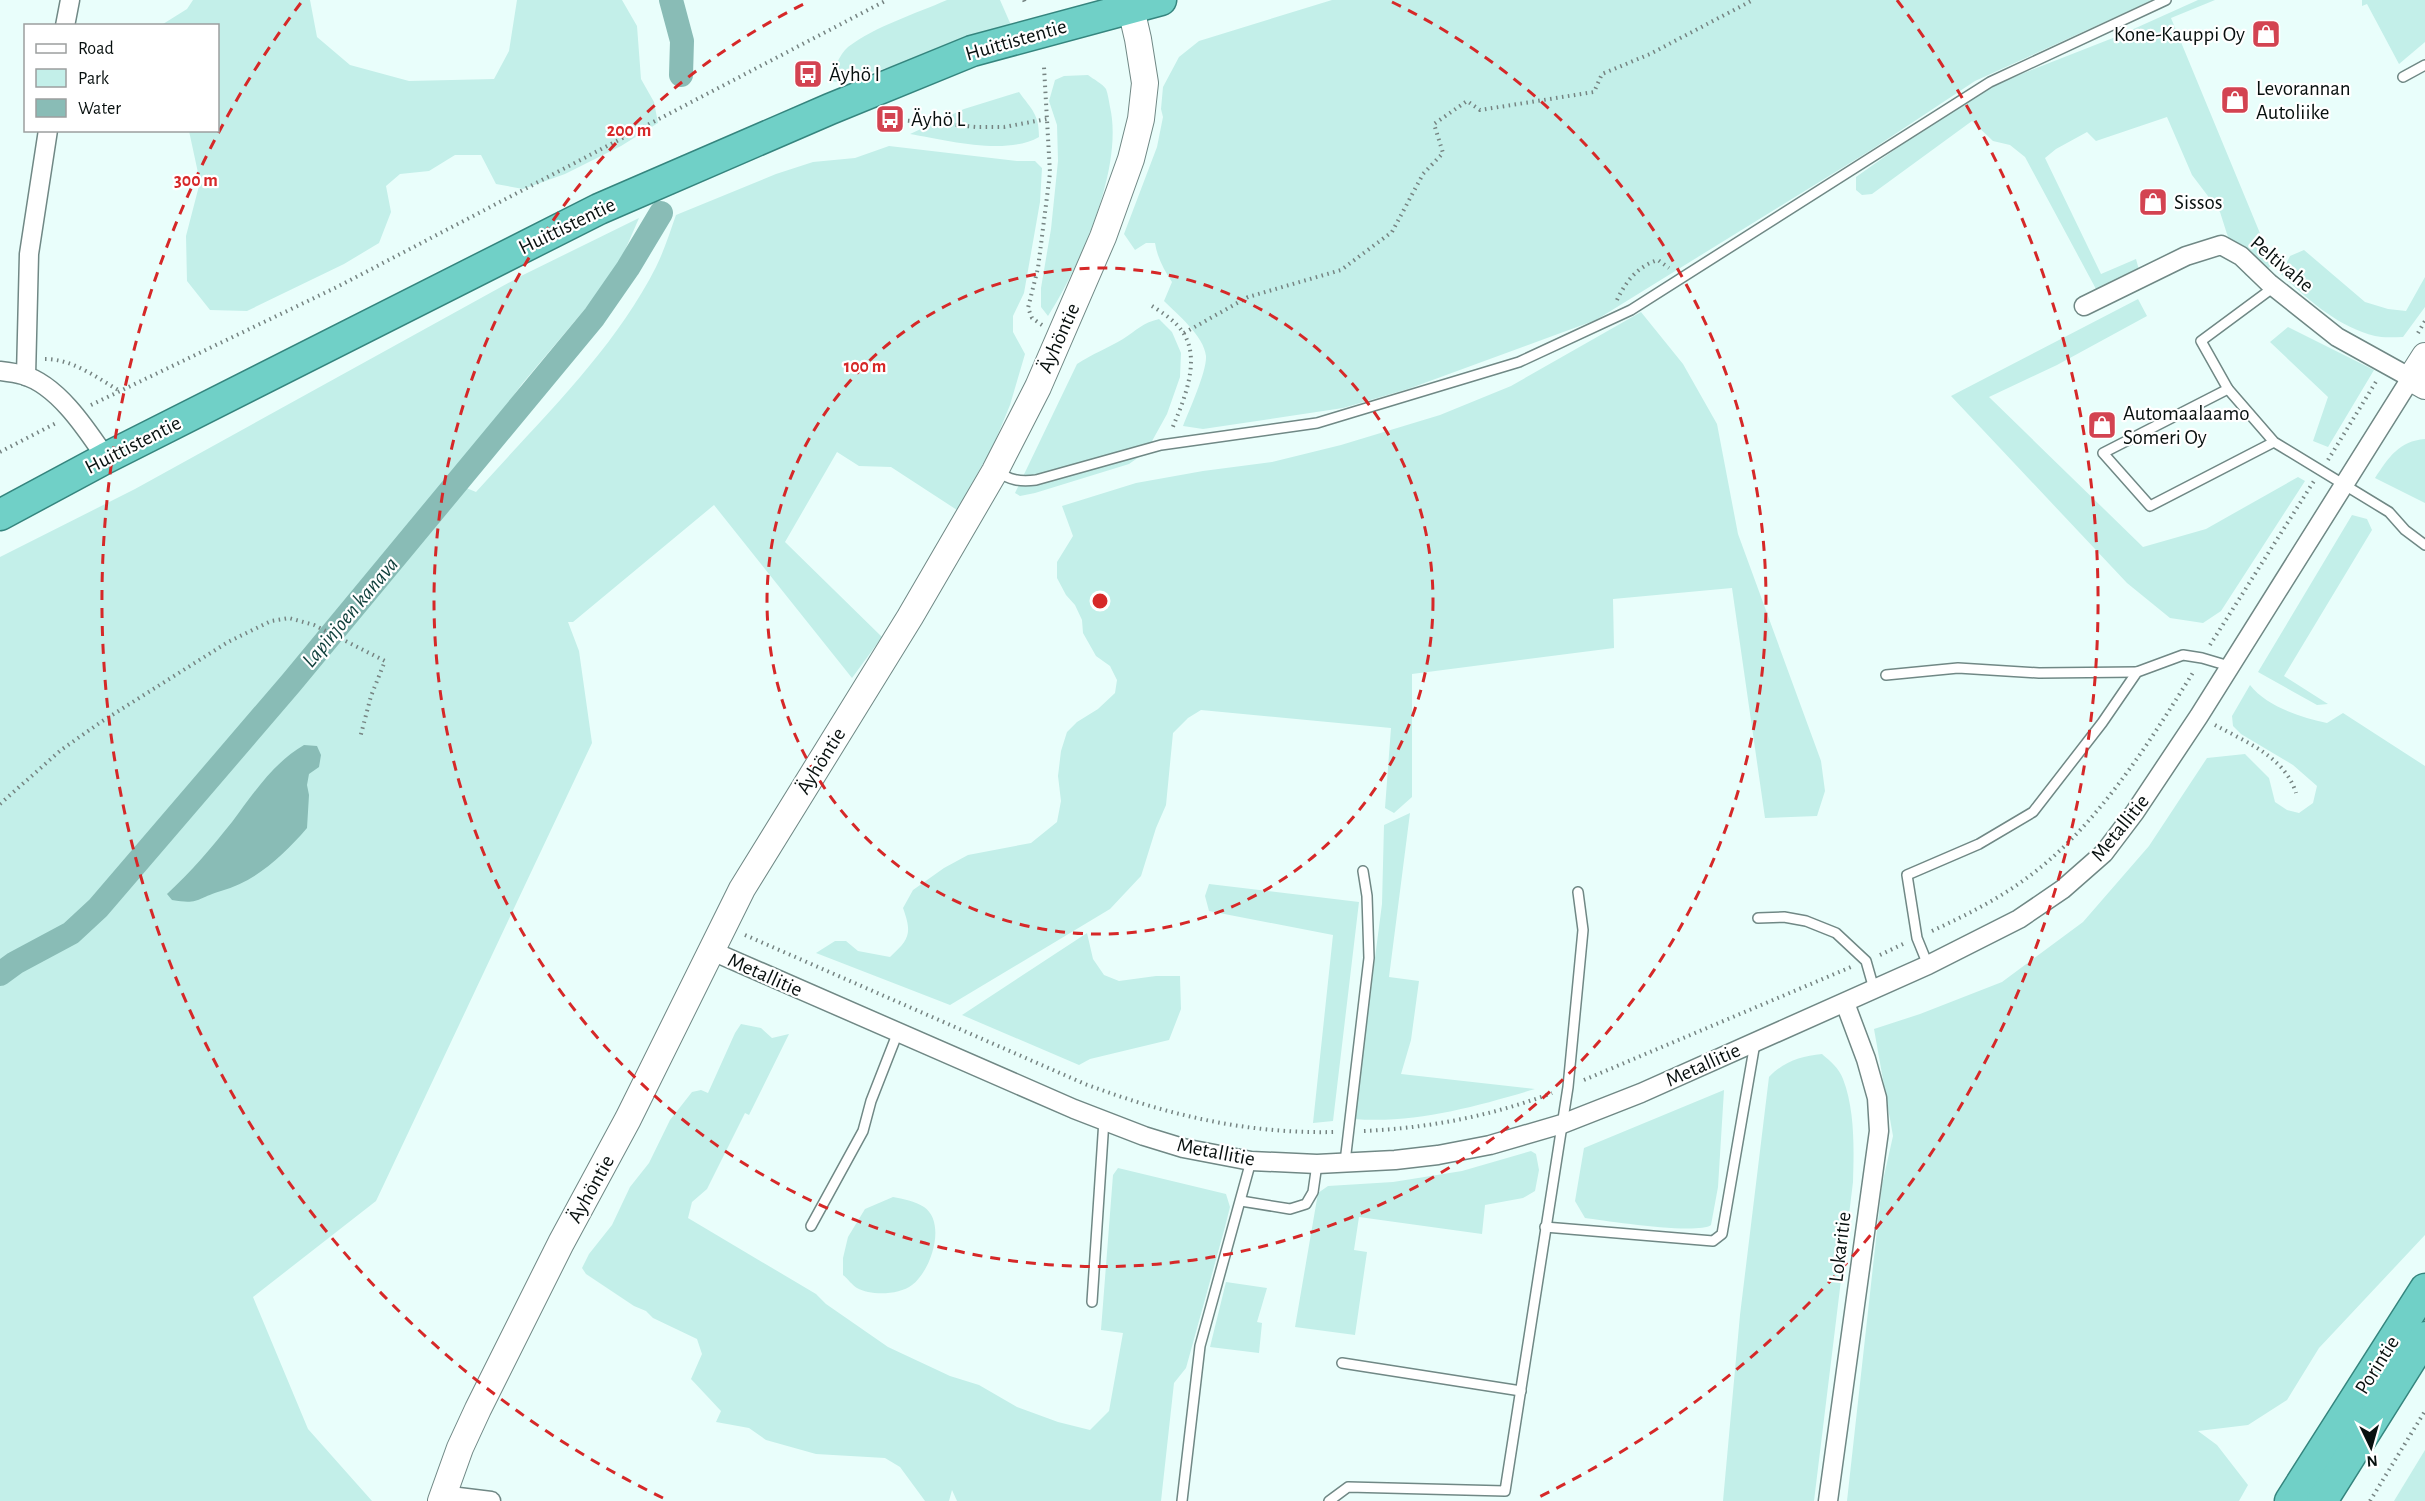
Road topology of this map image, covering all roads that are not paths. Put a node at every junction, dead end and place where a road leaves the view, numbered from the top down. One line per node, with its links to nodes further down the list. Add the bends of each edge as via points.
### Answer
1 (70, 0): 5 (street)
2 (1161, 0): 4 (highway, Huittistentie)
3 (2166, 0): 18 (lane, via 1990,82 1609,322 1519,362 1317,423 1161,445 1036,480 1020,482)
4 (1130, 4): 17 (highway, Huittistentie, via 972,51 599,209); 18 (main road, Äyhöntie, via 1145,83 1131,159 1103,237 1038,387)
5 (65, 24)
6 (2425, 65): 7 (lane)
7 (2403, 77)
8 (48, 132): 12 (street, via 29,254)
9 (2274, 287): 10 (street, Peltivahe, via 2241,256 2221,245 2186,255); 14 (street, Peltivahe, via 2337,337); 15 (lane, via 2201,341)
10 (2084, 306)
11 (2425, 356): 14 (main road, Metallitie)
12 (26, 367): 13 (street); 17 (street, via 75,413)
13 (0, 371)
14 (2418, 382): 19 (street, Metallitie)
15 (2228, 389): 16 (lane); 16 (lane, via 2103,453 2150,506)
16 (2274, 442): 19 (lane)
17 (106, 458): 20 (highway, Huittistentie)
18 (995, 471): 28 (main road, Äyhöntie, via 742,889)
19 (2344, 485): 21 (lane, via 2389,512); 22 (street, Metallitie)
20 (0, 515)
21 (2425, 546)
22 (2229, 666): 23 (lane, via 2183,655); 29 (street, Metallitie, via 2104,853 2063,890 2019,919)
23 (2137, 672): 24 (lane, via 2039,673 1958,668); 29 (lane, via 2033,812 1979,844 1907,875 1917,938)
24 (1886, 675)
25 (1364, 871): 37 (lane, via 1370,958)
26 (1578, 892): 35 (lane, via 1583,930)
27 (1758, 918): 30 (lane, via 1806,921 1836,933 1866,961)
28 (722, 956): 32 (street, Metallitie); 48 (main road, Äyhöntie, via 561,1243 478,1409)
29 (1928, 964): 30 (street, Metallitie)
30 (1874, 989): 31 (street, Metallitie)
31 (1845, 1003): 33 (street, Metallitie); 52 (street, Lokaritie, via 1872,1078 1879,1131)
32 (898, 1032): 34 (street, Metallitie); 40 (lane, via 863,1131)
33 (1755, 1043): 35 (street, Metallitie); 41 (lane, via 1722,1234 1713,1241)
34 (1104, 1120): 36 (street, Metallitie, via 1183,1148); 43 (lane)
35 (1562, 1124): 37 (street, Metallitie, via 1438,1155); 41 (lane)
36 (1251, 1161): 38 (street, Metallitie); 39 (lane)
37 (1345, 1162): 38 (street, Metallitie)
38 (1317, 1164): 39 (lane, via 1313,1192 1306,1204 1290,1209)
39 (1241, 1201): 50 (lane, via 1200,1346)
40 (811, 1226)
41 (1545, 1227): 46 (lane)
42 (2425, 1289): 53 (highway, Porintie)
43 (1092, 1302)
44 (2425, 1337): 54 (highway, Porintie)
45 (1342, 1363): 46 (lane)
46 (1521, 1391): 47 (lane)
47 (1504, 1496): 51 (lane, via 1348,1486)
48 (441, 1498): 49 (street)
49 (491, 1501)
50 (1182, 1501)
51 (1329, 1501)
52 (1828, 1501)
53 (2290, 1501)
54 (2322, 1501)

